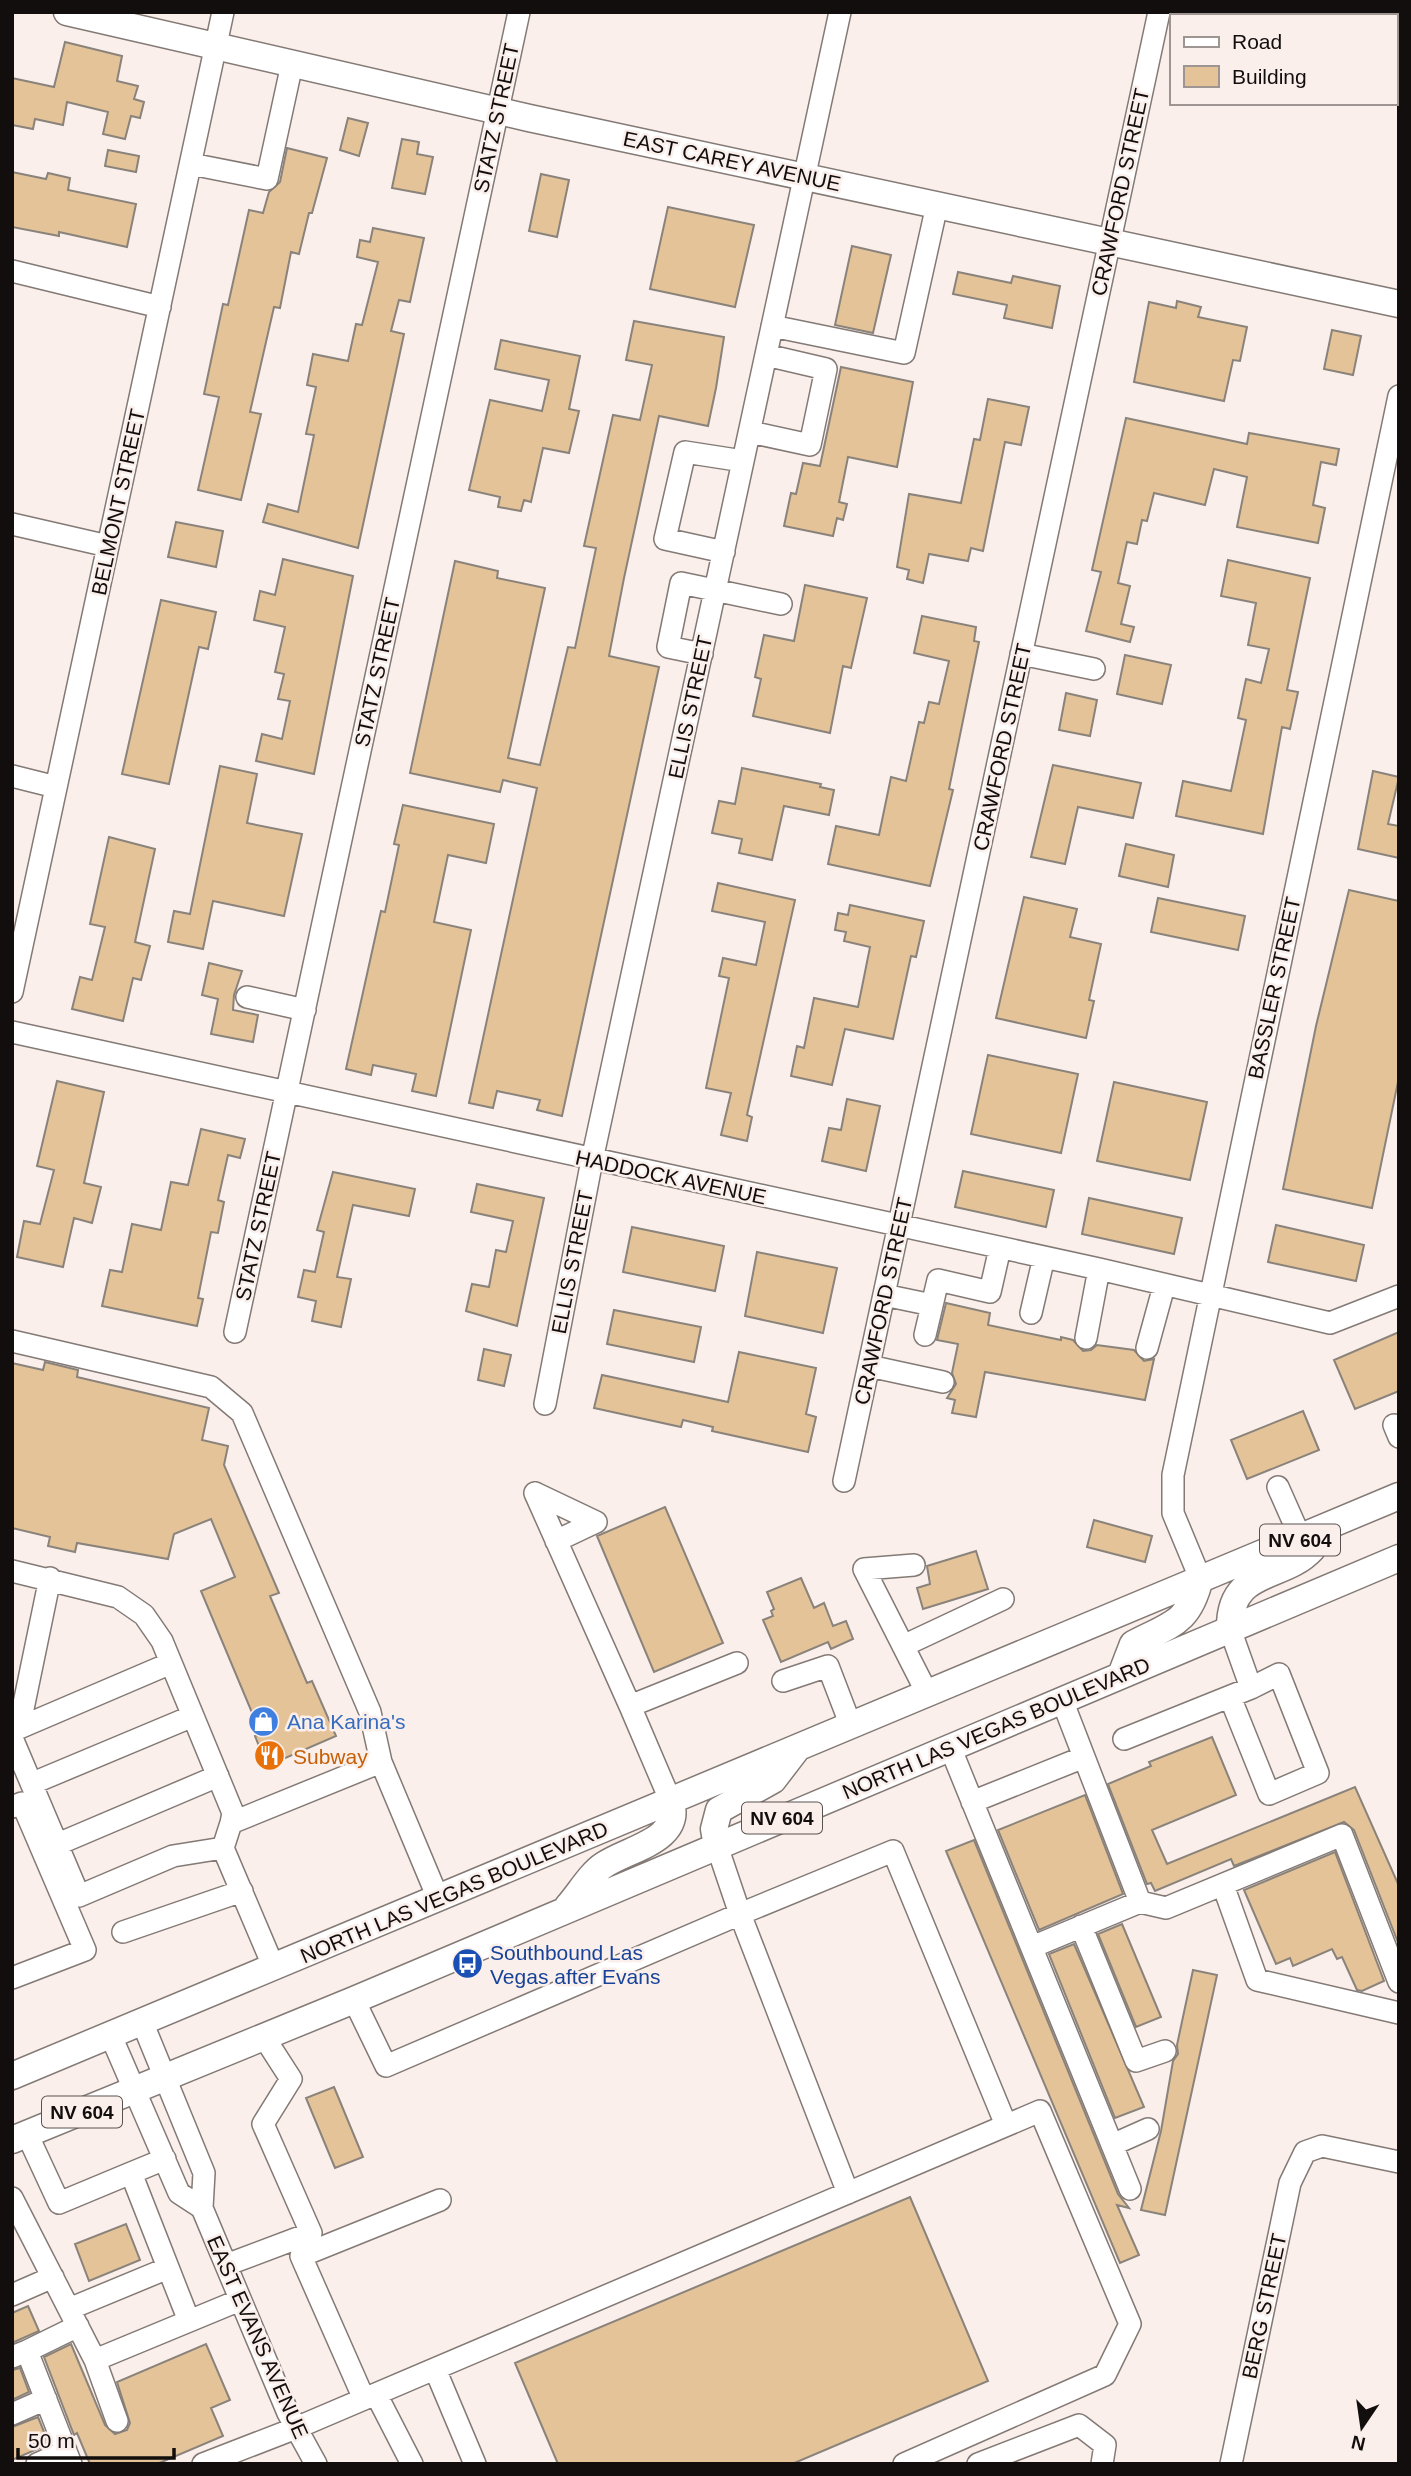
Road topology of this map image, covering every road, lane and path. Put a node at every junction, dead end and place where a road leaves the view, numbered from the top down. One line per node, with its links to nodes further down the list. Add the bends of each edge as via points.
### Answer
1 (67, 12): 6 (main road, EAST CAREY AVENUE)
2 (223, 12): 6 (street, BELMONT STREET)
3 (519, 12): 8 (street, STATZ STREET)
4 (840, 12): 10 (street, ELLIS STREET)
5 (1159, 12): 12 (street, CRAWFORD STREET)
6 (216, 47): 7 (main road, EAST CAREY AVENUE); 9 (street, BELMONT STREET)
7 (292, 64): 8 (main road, EAST CAREY AVENUE); 9 (street, via 267,179)
8 (497, 111): 10 (main road, EAST CAREY AVENUE); 33 (street, STATZ STREET)
9 (191, 164): 15 (street, BELMONT STREET)
10 (805, 177): 11 (main road, EAST CAREY AVENUE); 16 (street, ELLIS STREET)
11 (937, 205): 12 (main road, EAST CAREY AVENUE); 16 (street, via 904,353)
12 (1110, 242): 14 (main road, EAST CAREY AVENUE); 27 (street, CRAWFORD STREET)
13 (12, 271): 15 (street)
14 (1399, 304)
15 (160, 307): 22 (street, BELMONT STREET)
16 (772, 327): 17 (street, ELLIS STREET)
17 (766, 355): 19 (street, ELLIS STREET); 19 (street, via 826,369 810,445)
18 (1399, 396): 43 (street, BASSLER STREET)
19 (750, 432): 20 (street, ELLIS STREET)
20 (743, 461): 23 (street, ELLIS STREET); 23 (street, via 685,452 665,539)
21 (12, 524): 22 (street)
22 (108, 546): 30 (street, BELMONT STREET)
23 (724, 552): 24 (street, ELLIS STREET)
24 (716, 590): 25 (street); 26 (street, ELLIS STREET); 26 (street, via 681,583 668,647)
25 (781, 604)
26 (702, 654): 36 (street, ELLIS STREET)
27 (1021, 654): 28 (street); 37 (street, CRAWFORD STREET)
28 (1094, 669)
29 (12, 776): 30 (street)
30 (56, 787): 31 (street, BELMONT STREET)
31 (12, 992)
32 (247, 997): 33 (street)
33 (305, 1010): 35 (street, STATZ STREET)
34 (12, 1032): 35 (street, HADDOCK AVENUE)
35 (286, 1094): 36 (street, HADDOCK AVENUE); 47 (street, STATZ STREET)
36 (592, 1160): 37 (street, HADDOCK AVENUE); 54 (street, ELLIS STREET)
37 (899, 1226): 38 (street, HADDOCK AVENUE); 42 (street, CRAWFORD STREET)
38 (1000, 1248): 39 (street, HADDOCK AVENUE); 45 (street, via 990,1292 938,1280)
39 (1044, 1257): 40 (street, HADDOCK AVENUE); 46 (street)
40 (1099, 1269): 41 (street, HADDOCK AVENUE); 49 (street)
41 (1164, 1286): 43 (street, HADDOCK AVENUE); 51 (street)
42 (884, 1295): 45 (street); 52 (street, CRAWFORD STREET)
43 (1209, 1295): 44 (street, HADDOCK AVENUE, via 1330,1323); 64 (street, BASSLER STREET, via 1173,1475 1173,1513)
44 (1399, 1296)
45 (932, 1305): 48 (street)
46 (1031, 1314)
47 (235, 1332)
48 (925, 1335)
49 (1086, 1338)
50 (12, 1341): 84 (street, via 211,1387 242,1413 370,1712)
51 (1147, 1348)
52 (869, 1366): 53 (street); 55 (street, CRAWFORD STREET)
53 (943, 1382)
54 (545, 1404)
55 (844, 1481)
56 (1278, 1487): 58 (street)
57 (1399, 1496): 58 (main road, NORTH LAS VEGAS BOULEVARD / NV 604)
58 (1312, 1534): 64 (main road, NORTH LAS VEGAS BOULEVARD / NV 604); 66 (main road, via 1310,1552 1237,1595 1230,1609)
59 (556, 1541): 76 (street)
60 (1399, 1558): 66 (main road, NORTH LAS VEGAS BOULEVARD / NV 604)
61 (914, 1565): 67 (street, via 864,1570)
62 (12, 1570): 63 (street)
63 (50, 1578): 68 (street, via 118,1597 144,1615); 79 (street)
64 (1200, 1578): 70 (main road, via 1187,1614 1133,1644); 73 (main road, NORTH LAS VEGAS BOULEVARD / NV 604)
65 (1003, 1599): 67 (street)
66 (1230, 1629): 70 (main road, NORTH LAS VEGAS BOULEVARD / NV 604); 72 (street)
67 (903, 1646): 73 (street)
68 (171, 1663): 77 (street); 79 (street)
69 (737, 1663): 76 (street)
70 (1121, 1675): 75 (main road, NORTH LAS VEGAS BOULEVARD / NV 604)
71 (783, 1681): 78 (street, via 828,1666)
72 (1251, 1688): 74 (street); 74 (street, via 1279,1674 1318,1773 1269,1794)
73 (927, 1693): 78 (main road, NORTH LAS VEGAS BOULEVARD / NV 604)
74 (1230, 1697): 80 (street)
75 (1062, 1700): 81 (main road, NORTH LAS VEGAS BOULEVARD / NV 604); 83 (street)
76 (630, 1706): 87 (street)
77 (193, 1716): 85 (street); 86 (street)
78 (851, 1726): 82 (main road, NORTH LAS VEGAS BOULEVARD / NV 604)
79 (15, 1732): 86 (street)
80 (1124, 1739)
81 (950, 1747): 88 (street); 92 (main road, NORTH LAS VEGAS BOULEVARD / NV 604)
82 (797, 1749): 87 (main road, NORTH LAS VEGAS BOULEVARD / NV 604); 92 (main road, via 773,1780 719,1810 714,1829)
83 (1084, 1757): 88 (street); 97 (street)
84 (381, 1762): 90 (street); 96 (street)
85 (218, 1776): 90 (street, via 233,1813); 91 (street)
86 (33, 1783): 91 (street)
87 (671, 1802): 96 (main road, NORTH LAS VEGAS BOULEVARD / NV 604); 98 (main road, via 675,1815 669,1829 602,1866)
88 (972, 1802): 102 (street)
89 (12, 1807): 104 (street, via 22,1803 85,1950)
90 (231, 1823): 93 (street)
91 (58, 1844): 93 (street, via 79,1896 173,1856)
92 (718, 1846): 98 (main road, NORTH LAS VEGAS BOULEVARD / NV 604); 99 (street)
93 (223, 1848): 95 (street)
94 (1223, 1885): 97 (street, via 1166,1908); 105 (street, via 1342,1835); 107 (street, via 1257,1980)
95 (242, 1891): 101 (street); 103 (street)
96 (438, 1898): 103 (main road, NORTH LAS VEGAS BOULEVARD / NV 604)
97 (1140, 1902): 100 (street)
98 (565, 1910): 106 (main road, NORTH LAS VEGAS BOULEVARD / NV 604)
99 (740, 1914): 106 (street, via 386,2066); 115 (street, via 892,1852); 123 (street)
100 (1081, 1926): 102 (street); 111 (street, via 1136,2061)
101 (123, 1931)
102 (1032, 1947): 118 (street)
103 (274, 1968): 108 (main road, NORTH LAS VEGAS BOULEVARD / NV 604)
104 (12, 1978)
105 (1399, 1982)
106 (354, 2000): 110 (main road, NORTH LAS VEGAS BOULEVARD / NV 604)
107 (1399, 2013)
108 (143, 2024): 109 (main road, NORTH LAS VEGAS BOULEVARD / NV 604); 113 (street, EAST EVANS AVENUE)
109 (111, 2036): 112 (main road, NORTH LAS VEGAS BOULEVARD / NV 604); 114 (street, EAST EVANS AVENUE)
110 (264, 2037): 113 (main road, NORTH LAS VEGAS BOULEVARD / NV 604); 127 (street, via 291,2080 263,2124 311,2233)
111 (1165, 2051)
112 (12, 2076)
113 (165, 2078): 114 (main road, NORTH LAS VEGAS BOULEVARD / NV 604); 126 (street, EAST EVANS AVENUE, via 204,2173)
114 (136, 2090): 117 (main road, NORTH LAS VEGAS BOULEVARD / NV 604); 119 (street, EAST EVANS AVENUE)
115 (1006, 2125): 123 (street); 148 (street, via 1040,2111 1130,2324 1105,2375)
116 (1148, 2129): 118 (street)
117 (20, 2137): 121 (street, via 59,2203)
118 (1112, 2145): 122 (street)
119 (165, 2160): 121 (street); 126 (street, EAST EVANS AVENUE, via 179,2193)
120 (1399, 2162): 151 (street, BERG STREET, via 1322,2146 1305,2152 1290,2183)
121 (131, 2174): 128 (street)
122 (1130, 2189)
123 (848, 2193): 136 (street)
124 (12, 2198): 129 (street)
125 (440, 2200): 137 (street, via 301,2256)
126 (202, 2208): 127 (street, EAST EVANS AVENUE)
127 (226, 2265): 131 (street, EAST EVANS AVENUE)
128 (168, 2268): 132 (street); 133 (street)
129 (53, 2277): 130 (street); 132 (street)
130 (12, 2295)
131 (240, 2300): 133 (street); 141 (street, EAST EVANS AVENUE)
132 (74, 2317): 134 (street); 135 (street)
133 (189, 2321): 135 (street)
134 (20, 2353): 138 (street)
135 (95, 2360): 140 (street)
136 (435, 2369): 137 (street); 147 (street)
137 (370, 2397): 141 (street); 146 (street)
138 (46, 2399): 139 (street); 142 (street)
139 (12, 2414)
140 (117, 2421)
141 (296, 2428): 143 (street); 145 (street, EAST EVANS AVENUE)
142 (69, 2457): 144 (street)
143 (210, 2463)
144 (37, 2464)
145 (316, 2464)
146 (412, 2464)
147 (475, 2464)
148 (904, 2464)
149 (978, 2464): 150 (street, via 1079,2425 1105,2445)
150 (1102, 2464)
151 (1231, 2464)

